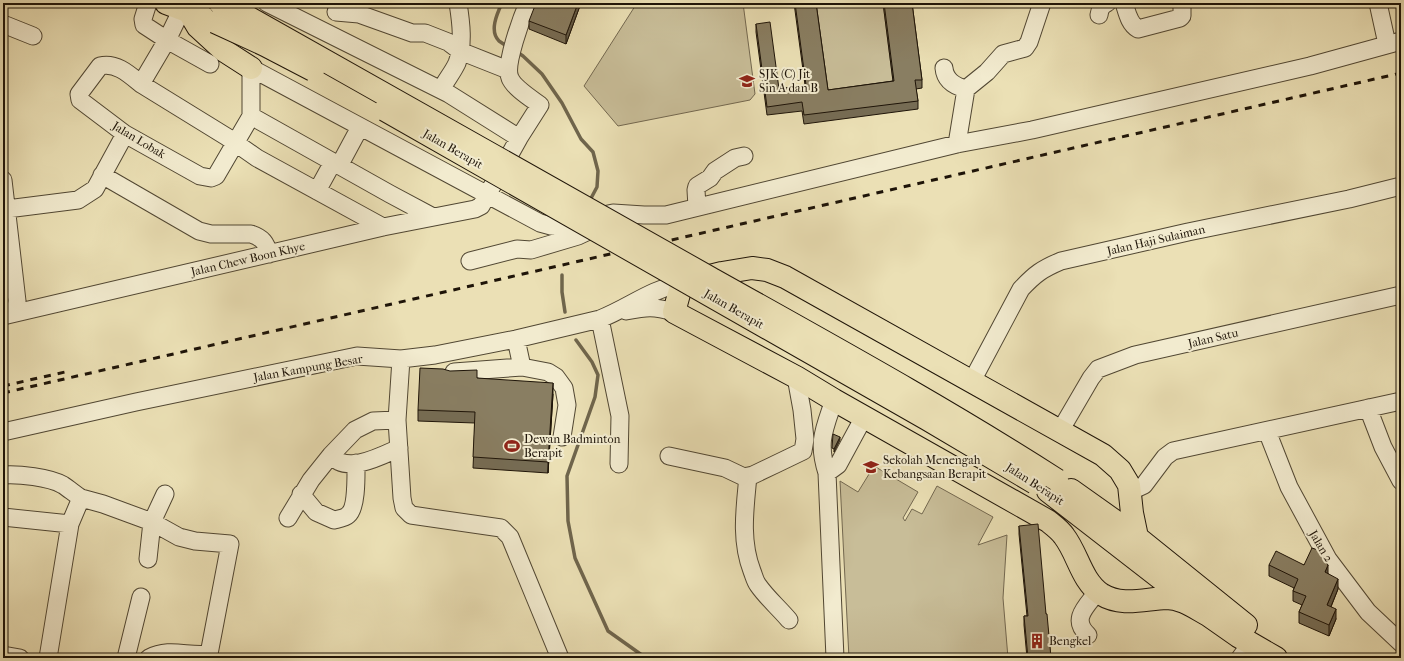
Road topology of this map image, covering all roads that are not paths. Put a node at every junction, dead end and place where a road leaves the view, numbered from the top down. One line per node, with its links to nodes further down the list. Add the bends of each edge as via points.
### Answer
1 (148, 3): 15 (street, via 143,19 144,25)
2 (458, 3): 17 (street)
3 (528, 3): 18 (street, via 519,24)
4 (1042, 3): 23 (street, via 1025,48 1004,54)
5 (1124, 3): 10 (street, via 1130,20 1138,29 1180,18)
6 (1378, 3): 16 (street)
7 (272, 4): 24 (street)
8 (179, 8): 11 (main road, Jalan Berapit); 15 (street); 20 (main road, via 223,50)
9 (359, 9): 12 (street); 17 (street, via 412,33 424,33 448,42)
10 (1182, 9)
11 (217, 12): 42 (main road, Jalan Berapit, bridge, via 265,44); 75 (main road, bridge, via 246,16 454,132 998,442)
12 (336, 12)
13 (3, 24): 14 (street)
14 (32, 36)
15 (167, 40): 19 (street); 22 (street)
16 (1394, 42): 30 (street, via 1310,66 1032,130)
17 (460, 51): 18 (street); 24 (street, via 455,67)
18 (511, 56): 28 (street, Jalan Chew Boon Khye, via 510,78 514,85 540,105)
19 (210, 64)
20 (251, 68): 25 (street); 26 (street)
21 (944, 68): 23 (street, via 950,82 956,87)
22 (141, 84): 27 (street, Jalan Lobak, via 124,71 107,64 100,66 79,94 80,100); 29 (street)
23 (966, 89): 30 (street)
24 (442, 90): 28 (street)
25 (251, 116): 29 (street); 32 (street)
26 (360, 127): 32 (street); 37 (street)
27 (125, 134): 29 (street, Jalan Lobak, via 200,176 211,178 216,176); 33 (street)
28 (519, 138): 37 (street, Jalan Chew Boon Khye)
29 (237, 143): 36 (street, via 257,158)
30 (957, 144): 38 (street)
31 (744, 156): 38 (street, via 734,158 696,186)
32 (336, 164): 36 (street); 40 (street)
33 (102, 175): 39 (street, via 95,189 78,200); 43 (street, via 199,231 211,234 256,235 266,244)
34 (3, 180): 39 (street)
35 (1401, 186): 55 (street, Jalan Haji Sulaiman, via 1188,232 1076,258 1043,269 1022,289)
36 (317, 191): 41 (street)
37 (487, 195): 38 (street, via 540,223 551,226 613,213 666,215); 40 (street, Jalan Chew Boon Khye, via 481,206 475,209)
38 (697, 207)
39 (7, 209): 48 (street, via 17,301)
40 (433, 217): 41 (street, Jalan Chew Boon Khye)
41 (383, 227): 43 (street, Jalan Chew Boon Khye)
42 (593, 229): 44 (street, via 531,250 517,249); 75 (main road, Jalan Berapit, bridge, via 927,419)
43 (269, 254): 48 (street, Jalan Chew Boon Khye)
44 (470, 260)
45 (682, 283): 47 (main road); 49 (street, via 660,289); 55 (main road, via 752,268 767,270 826,299)
46 (1401, 295): 62 (street, Jalan Satu, via 1135,355 1098,370)
47 (674, 312): 49 (street, via 657,307); 54 (main road)
48 (9, 314)
49 (607, 316): 50 (street, Jalan Kampung Besar); 70 (street, via 620,416)
50 (516, 339): 51 (street, Jalan Kampung Besar); 52 (street)
51 (401, 359): 60 (street); 63 (street, Jalan Kampung Besar, via 357,356)
52 (522, 367): 53 (street); 64 (street, via 548,372 556,377 564,388 567,405)
53 (449, 372)
54 (796, 377): 56 (main road); 73 (street, via 805,439 803,451)
55 (972, 381): 62 (main road)
56 (834, 400): 59 (main road); 71 (street, via 822,436 822,455)
57 (1401, 401): 58 (street)
58 (1368, 408): 61 (street); 74 (street, via 1383,447)
59 (864, 416): 71 (street, via 838,465); 88 (main road, via 1048,521 1063,535 1084,574)
60 (397, 420): 65 (street); 66 (street, via 373,422 355,430)
61 (1267, 430): 76 (street, via 1173,452 1165,456 1144,484); 94 (street, Jalan 2, via 1289,487 1328,559 1368,612)
62 (1060, 431): 68 (main road)
63 (3, 432)
64 (562, 436)
65 (398, 448): 69 (street, via 375,459); 103 (street, via 404,508 412,515 501,528 510,537)
66 (331, 455): 69 (street, via 336,462 347,465); 78 (street)
67 (669, 456): 73 (street, via 725,468 744,477)
68 (1111, 462): 76 (main road, via 1120,470); 80 (main road, via 1118,486 1116,497 1106,504)
69 (356, 463): 78 (street, via 355,495 352,511 348,516 334,520 316,512)
70 (619, 464)
71 (827, 474): 104 (street)
72 (3, 475): 79 (street, via 38,477 55,482)
73 (748, 476): 92 (street, via 744,517 749,564 757,584)
74 (1401, 481)
75 (1053, 485): 80 (main road); 87 (main road, Jalan Berapit)
76 (1130, 491): 85 (main road)
77 (166, 494): 83 (street)
78 (301, 494): 82 (street)
79 (81, 498): 83 (street); 84 (street)
80 (1094, 507): 85 (main road)
81 (3, 517): 84 (street)
82 (288, 518)
83 (152, 522): 86 (street); 97 (street, via 179,537 230,544)
84 (70, 524): 100 (street)
85 (1137, 537): 98 (main road, via 1244,623)
86 (148, 559)
87 (1147, 566): 90 (main road, via 1150,582 1145,591); 91 (main road, Jalan Berapit)
88 (1098, 591): 90 (main road, via 1112,599); 93 (street, via 1080,616 1079,623)
89 (141, 597): 101 (street)
90 (1127, 602): 91 (main road, via 1167,598 1183,601)
91 (1208, 615): 95 (main road, Jalan Berapit)
92 (789, 620)
93 (1088, 635)
94 (1401, 643)
95 (1246, 651): 98 (main road, Jalan Berapit)
96 (3, 655): 99 (street)
97 (210, 656): 102 (street, via 166,652)
98 (1275, 657)
99 (20, 658)
100 (48, 658)
101 (126, 658)
102 (149, 658)
103 (560, 658)
104 (835, 658)

